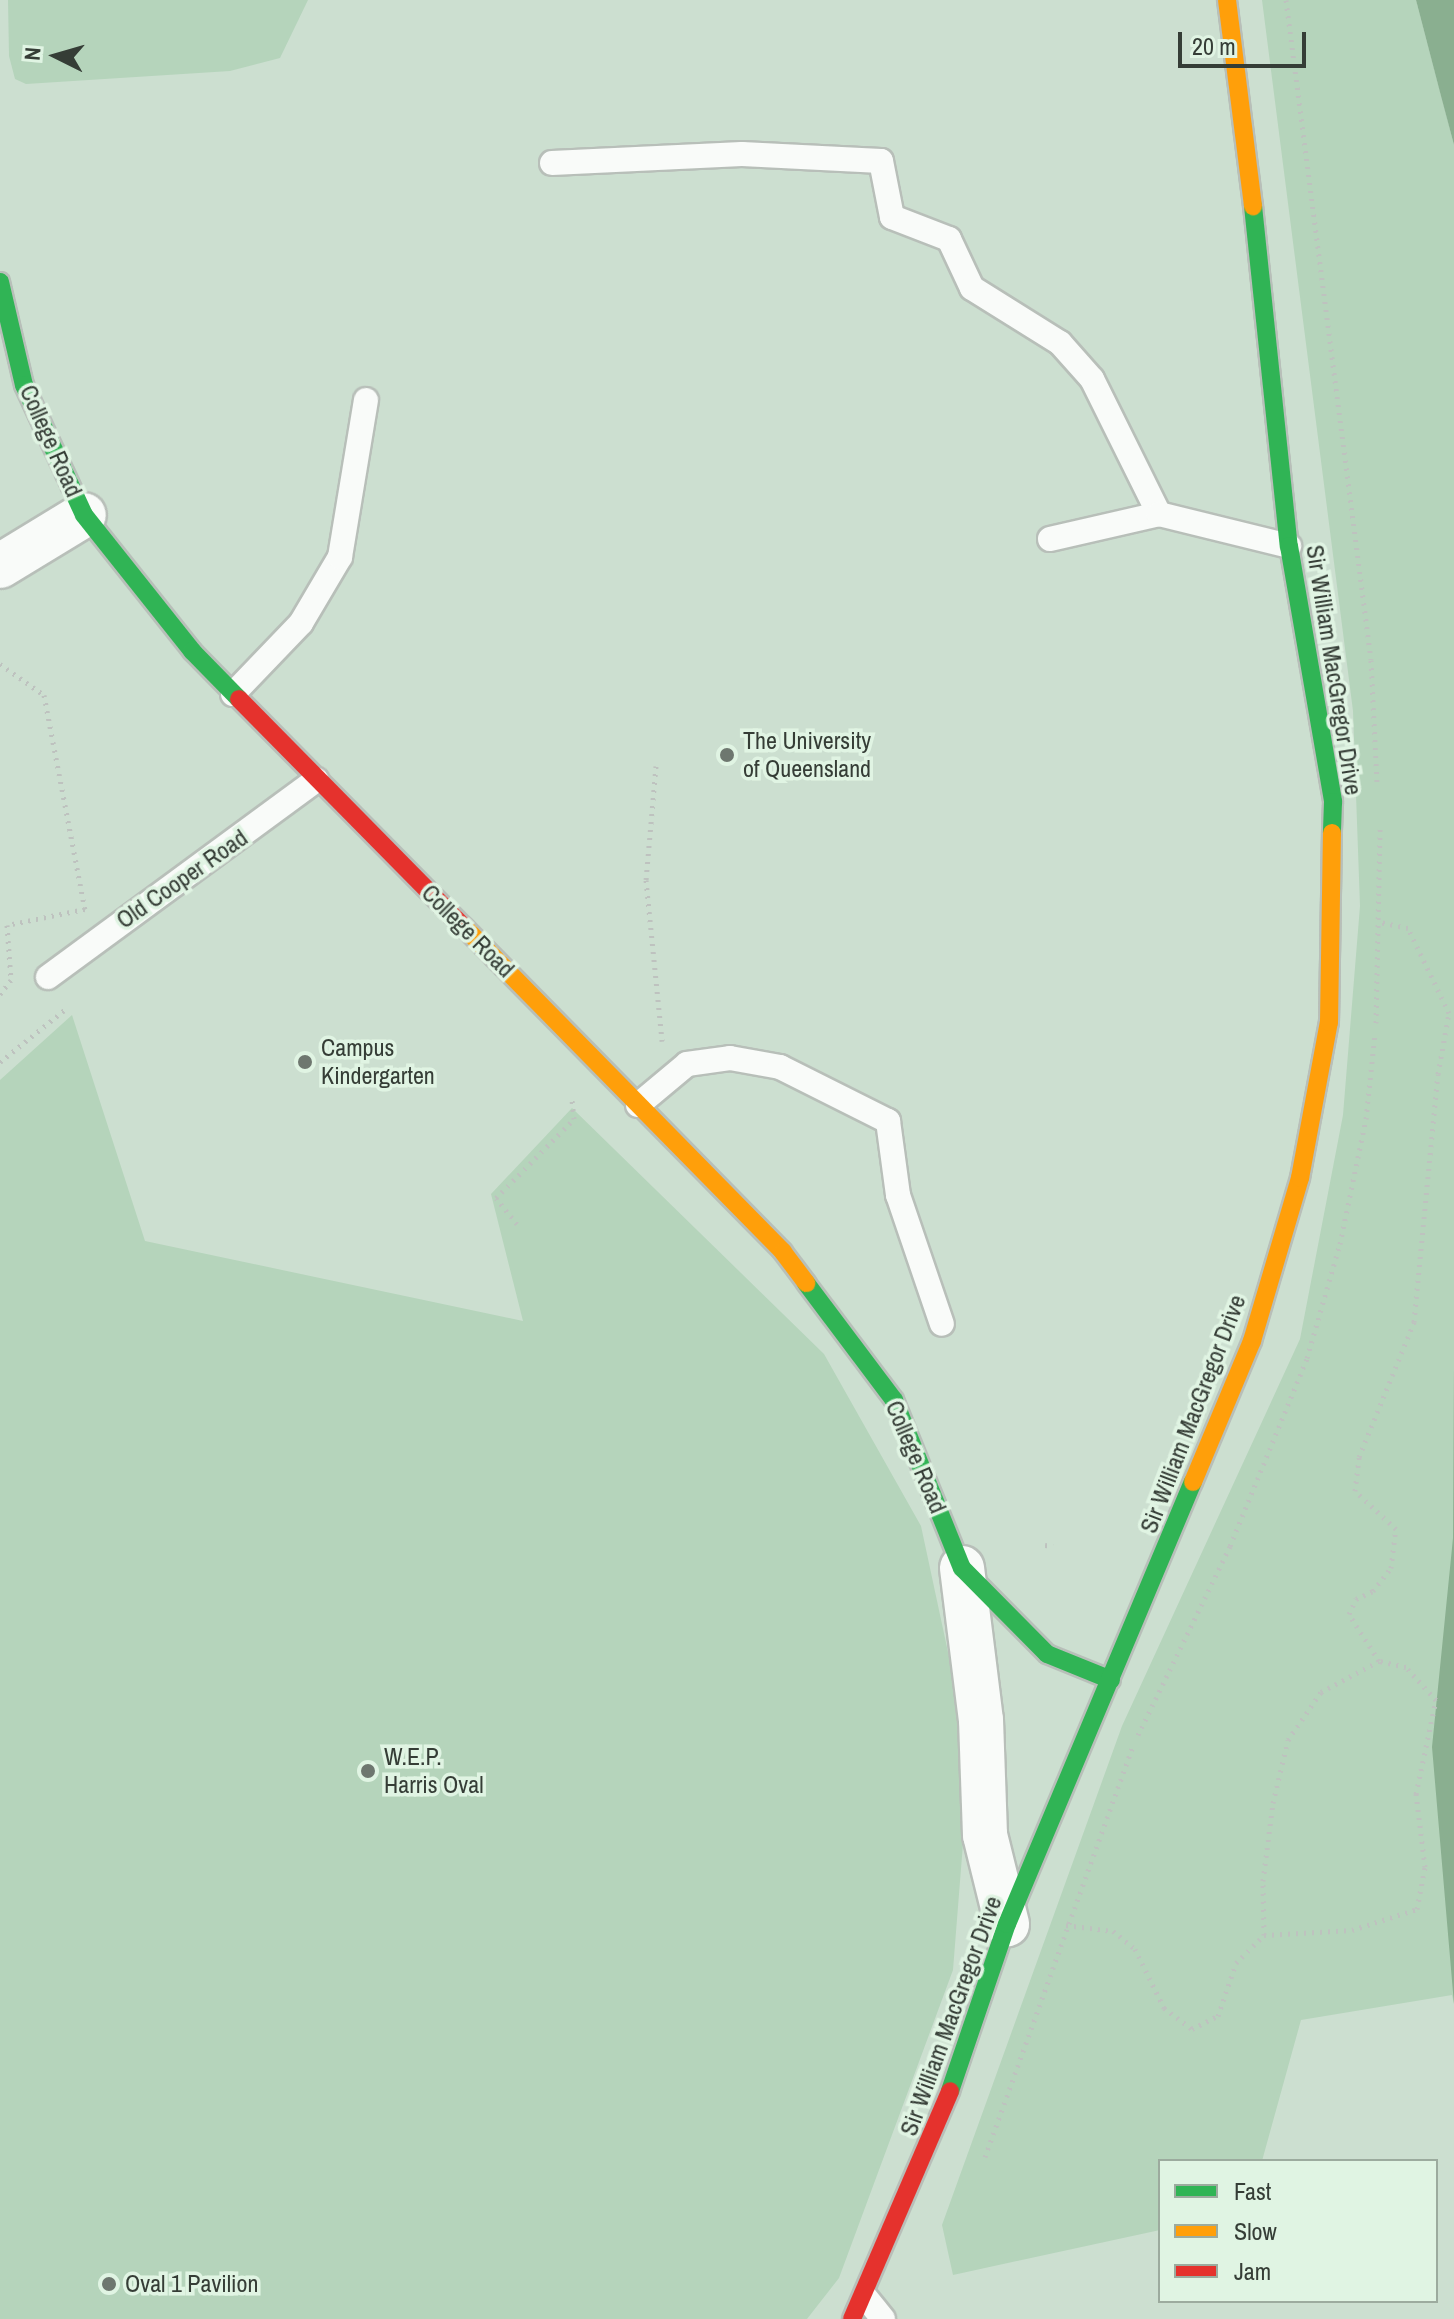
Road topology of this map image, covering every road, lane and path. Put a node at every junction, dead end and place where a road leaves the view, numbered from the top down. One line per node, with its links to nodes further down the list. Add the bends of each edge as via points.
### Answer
1 (1227, 0): 9 (street, Sir William MacGregor Drive, via 1266,304)
2 (1286, 0): 15 (path, via 1371,660)
3 (552, 163): 6 (lane, via 742,154 881,161 892,217 949,239 972,288 1060,343 1092,379)
4 (0, 282): 7 (street, College Road, via 24,385)
5 (366, 400): 12 (lane, via 340,557 301,623)
6 (1159, 514): 8 (lane); 9 (lane)
7 (84, 515): 10 (street); 12 (street, College Road)
8 (1050, 539)
9 (1289, 546): 31 (street, Sir William MacGregor Drive, via 1333,802 1329,1022 1300,1178 1252,1341)
10 (0, 566)
11 (0, 664): 19 (path, via 44,695 85,909 7,925 11,980)
12 (233, 694): 14 (street, College Road)
13 (656, 766): 21 (path, via 646,880)
14 (316, 780): 18 (lane, Old Cooper Road); 24 (street, College Road)
15 (1378, 786)
16 (1379, 818): 17 (path)
17 (1379, 922): 30 (path, via 1408,928 1449,1013 1438,1074 1414,1322 1359,1457 1356,1480 1355,1491 1396,1529 1391,1568 1373,1591 1356,1599 1349,1614); 33 (path, via 1379,1000 1366,1119 1340,1244 1307,1358 1230,1546 1138,1735)
18 (48, 977)
19 (0, 994)
20 (74, 1002): 22 (path)
21 (664, 1057)
22 (0, 1062)
23 (571, 1090): 25 (path, via 574,1119 496,1198)
24 (638, 1105): 26 (lane, via 687,1064 730,1058 780,1067 888,1121 898,1195); 29 (street, College Road, via 783,1252 894,1400)
25 (517, 1224)
26 (942, 1324)
27 (1045, 1545): 28 (path)
28 (1053, 1546)
29 (962, 1568): 31 (street, College Road, via 1047,1654); 32 (street, College Road, via 981,1720 985,1835)
30 (1379, 1661): 34 (path, via 1321,1692 1288,1740 1263,1881); 34 (path, via 1406,1667 1436,1700 1416,1794 1425,1867 1417,1909 1352,1930)
31 (1111, 1680): 32 (street, Sir William MacGregor Drive)
32 (1007, 1924): 36 (street, Sir William MacGregor Drive, via 935,2137)
33 (1066, 1925): 34 (path, via 1113,1931 1135,1949 1164,2008 1192,2029 1218,2016 1236,1963); 35 (path)
34 (1264, 1935)
35 (985, 2157)
36 (866, 2298): 37 (street, Sir William MacGregor Drive); 38 (lane)
37 (852, 2319)
38 (883, 2319)

